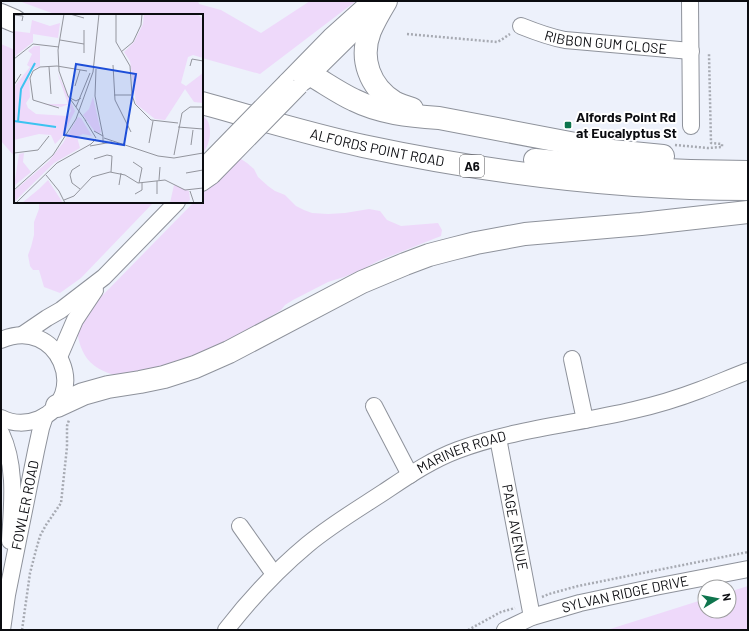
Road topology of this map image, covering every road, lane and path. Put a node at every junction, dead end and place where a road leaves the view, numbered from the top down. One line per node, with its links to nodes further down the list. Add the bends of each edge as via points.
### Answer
1 (370, 1): 12 (street, via 330,37)
2 (386, 1): 12 (street); 15 (highway, via 367,41 366,59 370,75 380,90 395,102)
3 (690, 1): 10 (street)
4 (1, 15): 5 (highway)
5 (14, 22)
6 (521, 26): 8 (path, via 497,42); 10 (street, RIBBON GUM CLOSE, via 564,40)
7 (1, 30): 9 (highway)
8 (407, 34)
9 (14, 36)
10 (691, 51): 16 (street)
11 (709, 54): 17 (path, via 711,143 722,144 722,147 704,148)
12 (297, 80): 15 (highway, via 374,109); 20 (street, bridge)
13 (203, 89): 19 (highway, ALFORDS POINT ROAD / A6, via 310,120 466,150 532,160 601,166)
14 (203, 103): 21 (highway, ALFORDS POINT ROAD / A6, via 294,130 484,168 624,184)
15 (438, 118): 18 (highway, via 612,151)
16 (691, 126)
17 (670, 144)
18 (748, 161)
19 (748, 172)
20 (205, 176)
21 (748, 189)
22 (177, 203): 24 (street)
23 (748, 212): 32 (highway, via 526,234 452,249 405,264 368,280 196,367 164,377 84,394)
24 (104, 277): 26 (street, via 61,310); 28 (street, via 75,320)
25 (1, 327): 26 (street)
26 (21, 335): 27 (street); 28 (street, via 37,338 50,346)
27 (1, 340)
28 (59, 357): 32 (street, FOWLER ROAD, via 64,369 65,382)
29 (572, 359): 34 (street)
30 (748, 372): 34 (street, MARINER ROAD, via 657,404)
31 (374, 406): 37 (street)
32 (58, 413): 33 (street, via 32,422 17,423); 41 (street, FOWLER ROAD, via 41,428); 44 (path, via 68,422 61,503 40,536 30,573)
33 (1, 418)
34 (585, 420): 36 (street, MARINER ROAD)
35 (1, 433): 41 (street, FOWLER ROAD, via 12,471 13,493)
36 (498, 438): 37 (street, MARINER ROAD, via 443,456); 42 (street, PAGE AVENUE)
37 (410, 475): 40 (street, MARINER ROAD, via 322,533)
38 (240, 526): 40 (street)
39 (748, 570): 42 (street, SYLVAN RIDGE DRIVE, via 655,586)
40 (274, 574): 45 (street, MARINER ROAD)
41 (7, 594): 43 (street, FOWLER ROAD)
42 (532, 617): 46 (street, SYLVAN RIDGE DRIVE)
43 (2, 630)
44 (22, 630)
45 (226, 630)
46 (505, 630)

